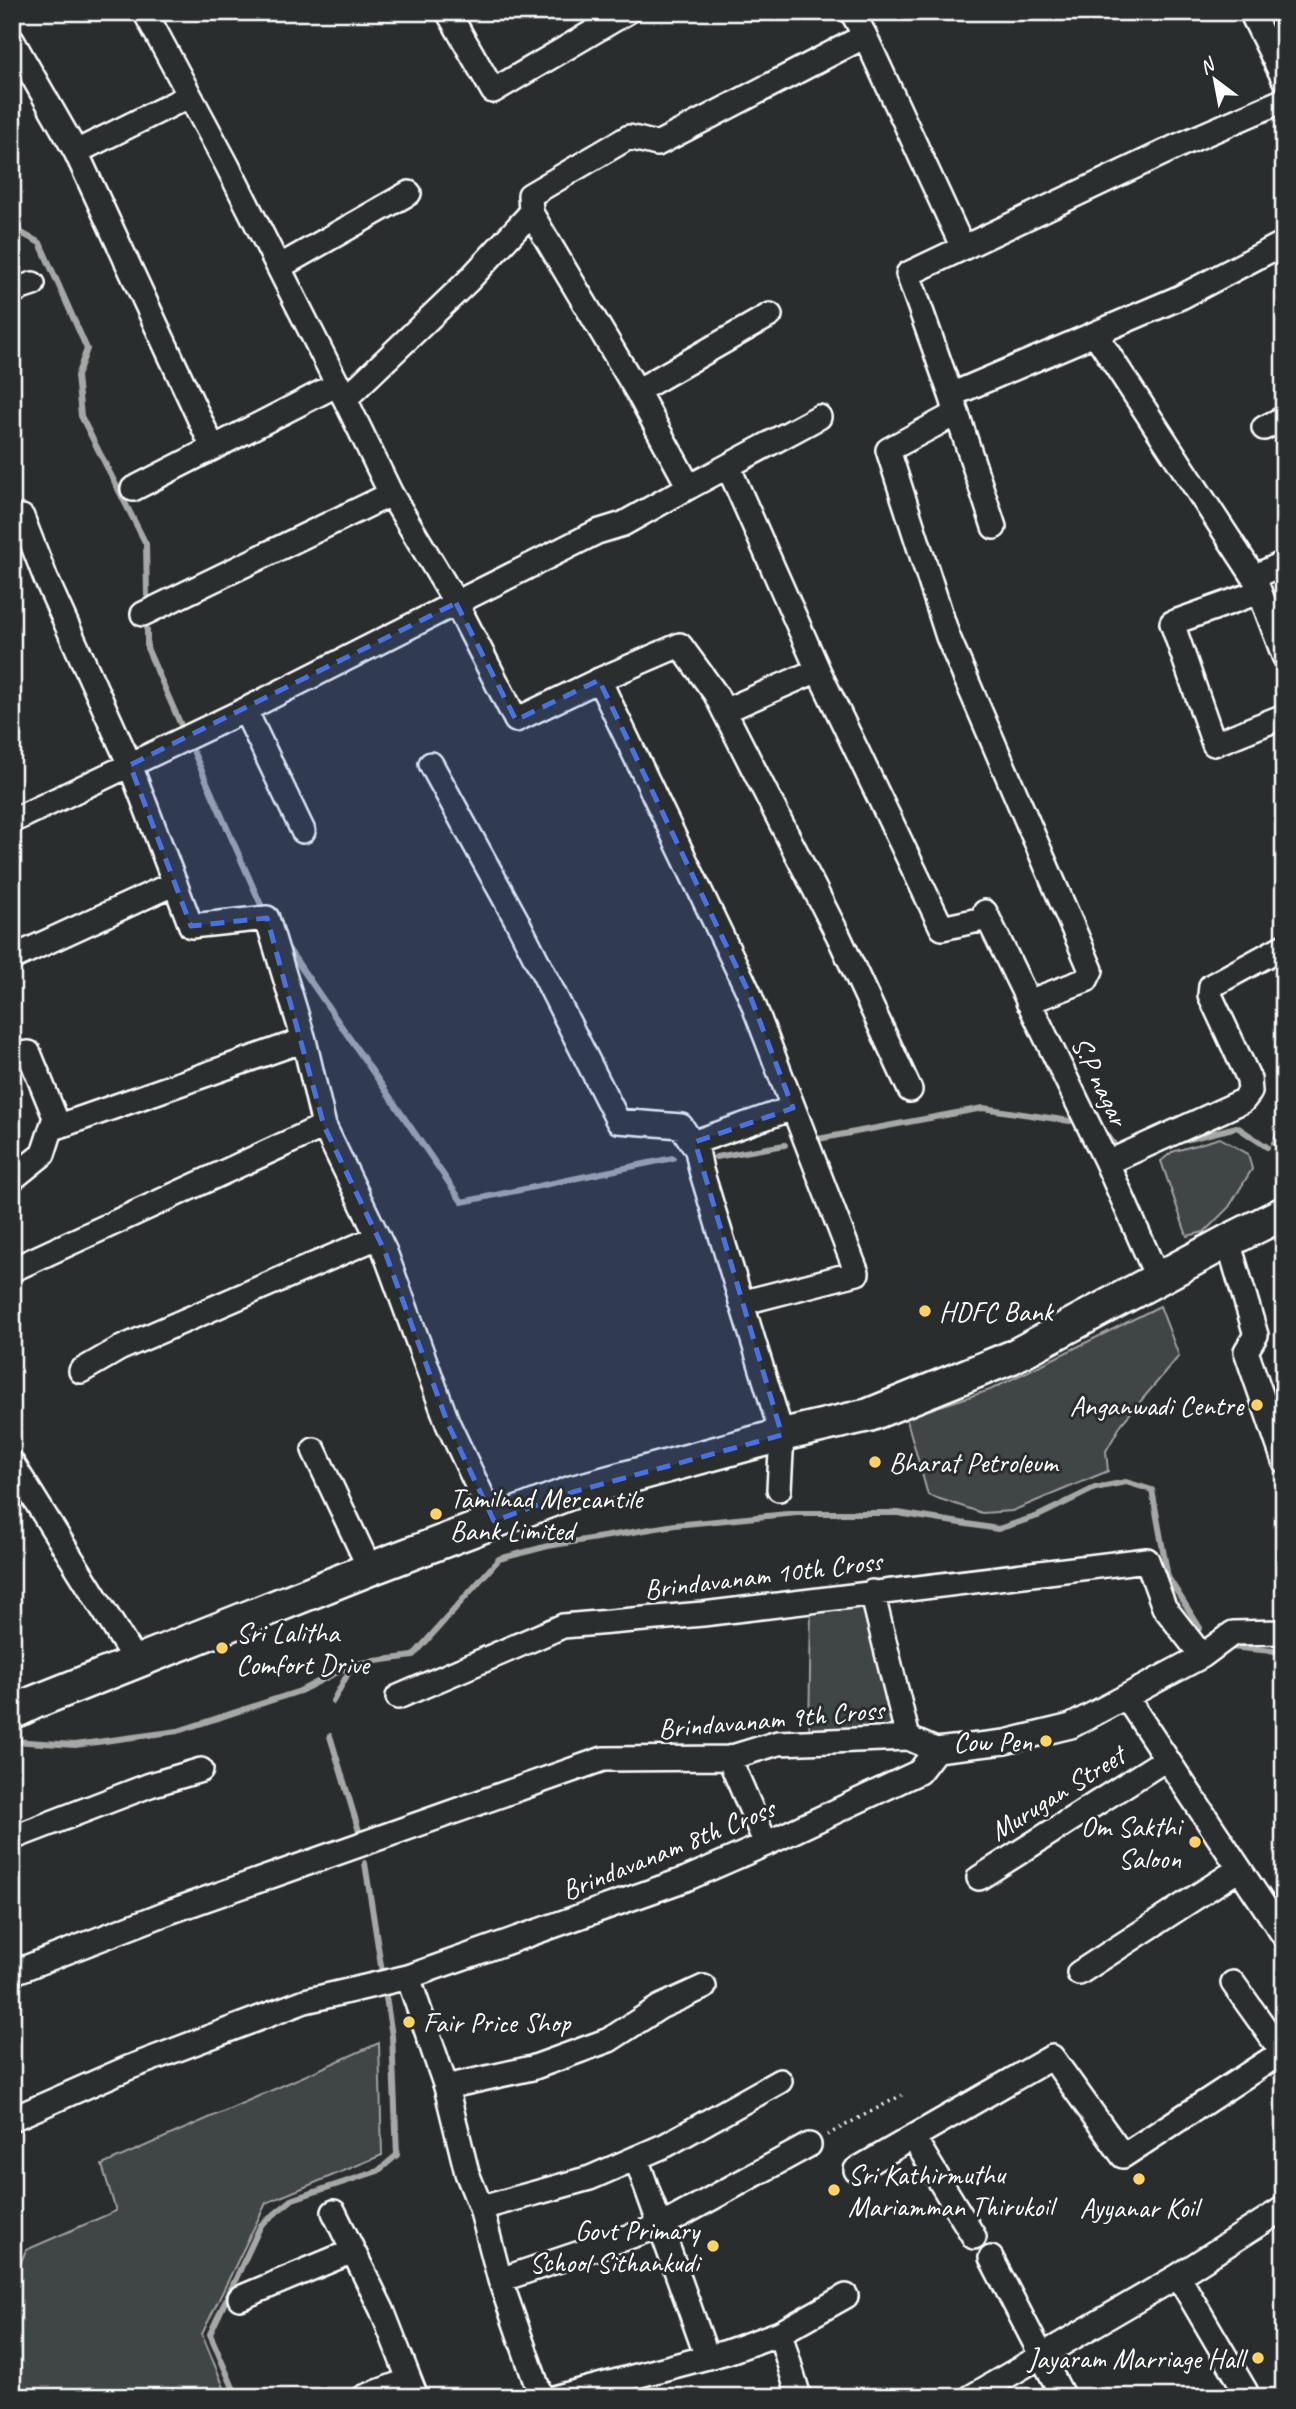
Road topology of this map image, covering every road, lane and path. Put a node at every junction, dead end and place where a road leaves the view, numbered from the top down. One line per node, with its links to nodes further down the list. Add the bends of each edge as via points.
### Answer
1 (145, 12): 9 (street)
2 (448, 12): 3 (street, via 494,91)
3 (627, 12)
4 (852, 12): 6 (street)
5 (1251, 12): 8 (street)
6 (865, 36): 13 (street, via 657,144 629,137 530,195); 15 (street)
7 (12, 40): 11 (street)
8 (1284, 79)
9 (190, 96): 11 (street); 16 (street)
10 (1284, 100): 15 (street)
11 (76, 152): 25 (street)
12 (409, 193): 16 (street)
13 (531, 213): 21 (street); 22 (street, via 468,281)
14 (1284, 243): 20 (street)
15 (963, 248): 23 (street, via 908,274)
16 (279, 267): 22 (street)
17 (12, 281): 18 (street, via 33,284)
18 (12, 291)
19 (770, 314): 21 (street)
20 (1096, 335): 23 (street); 33 (street)
21 (637, 391): 27 (street)
22 (342, 392): 25 (street); 29 (street)
23 (954, 404): 31 (street); 49 (street, via 888,450 948,637 1091,970 1086,980)
24 (819, 417): 26 (street)
25 (213, 448): 28 (street)
26 (728, 466): 27 (street); 37 (street)
27 (689, 487): 34 (street, via 623,524)
28 (133, 489)
29 (391, 494): 34 (street); 35 (street)
30 (12, 522): 43 (street, via 22,517)
31 (994, 527)
32 (1284, 563): 33 (street)
33 (1257, 585): 36 (street); 41 (street, via 1172,623 1214,744)
34 (456, 603): 38 (street, via 516,720); 39 (street)
35 (143, 614)
36 (1284, 656)
37 (818, 670): 40 (street); 49 (street, S.P nagar, via 942,928 986,915)
38 (599, 680): 40 (street, via 680,645); 53 (street, via 749,993)
39 (245, 710): 43 (street); 45 (street)
40 (724, 711): 52 (street, via 839,937)
41 (1284, 716)
42 (431, 764): 56 (street, via 618,1121 681,1126)
43 (130, 765): 44 (street); 46 (street)
44 (12, 821)
45 (303, 831)
46 (175, 883): 48 (street); 50 (street, via 191,926 267,918)
47 (1284, 946): 57 (street, via 1211,986 1210,995 1250,1079 1250,1092 1243,1101)
48 (12, 958)
49 (1027, 1002): 57 (street, S.P nagar)
50 (304, 1040): 54 (street); 55 (street)
51 (12, 1055): 55 (street, via 29,1053 55,1117)
52 (910, 1090)
53 (793, 1108): 56 (street); 64 (street, via 856,1273)
54 (324, 1126): 60 (street); 62 (street)
55 (51, 1129): 58 (street, via 43,1154)
56 (692, 1143): 64 (street)
57 (1107, 1163): 63 (street, S.P nagar)
58 (12, 1179)
59 (1284, 1213): 61 (street)
60 (378, 1237): 65 (street, via 118,1349); 71 (street, via 448,1424)
61 (1228, 1241): 63 (street); 68 (street, via 1256,1335 1246,1351)
62 (16, 1268)
63 (1158, 1279): 66 (street, via 1012,1357 869,1415)
64 (741, 1303): 66 (street)
65 (81, 1371)
66 (782, 1436): 70 (street); 71 (street, via 573,1492)
67 (314, 1450): 72 (street)
68 (1284, 1461)
69 (12, 1464): 76 (street)
70 (779, 1489)
71 (494, 1521): 72 (street)
72 (370, 1569): 76 (street)
73 (872, 1592): 75 (street, Brindavanam 10th Cross, via 1147,1560 1164,1607); 77 (street, Brindavanam 10th Cross, via 562,1626); 80 (street)
74 (1284, 1632): 75 (street, via 1233,1633)
75 (1202, 1656): 78 (street)
76 (136, 1662): 79 (street)
77 (398, 1697)
78 (1126, 1698): 81 (street, via 1071,1726 1005,1742); 83 (street)
79 (15, 1706)
80 (908, 1738): 81 (street, Brindavanam 9th Cross); 82 (street, Brindavanam 9th Cross, via 778,1743)
81 (936, 1751): 86 (street, Brindavanam 8th Cross, via 919,1772)
82 (729, 1758): 86 (street); 91 (street, Brindavanam 9th Cross, via 603,1759 169,1912)
83 (1166, 1759): 87 (street); 88 (street, Murugan Street)
84 (201, 1770): 85 (street)
85 (12, 1838)
86 (766, 1844): 93 (street, Brindavanam 8th Cross, via 686,1879)
87 (1239, 1868): 89 (street); 92 (street)
88 (979, 1878)
89 (1277, 1911): 90 (street)
90 (1284, 1936)
91 (12, 1973)
92 (1079, 1973)
93 (408, 1977): 98 (street); 100 (street, Brindavanam 8th Cross, via 304,2001 128,2068)
94 (1233, 1983): 96 (street)
95 (704, 1987): 98 (street, via 660,2007 609,2040 532,2068)
96 (1283, 2053): 101 (street, via 1123,2155 1052,2057)
97 (780, 2081): 103 (street)
98 (446, 2087): 105 (street, via 467,2173)
99 (902, 2095): 102 (path)
100 (12, 2119)
101 (913, 2137): 104 (street); 109 (street)
102 (809, 2145): 108 (street)
103 (636, 2158): 105 (street, via 590,2178); 108 (street)
104 (856, 2170)
105 (481, 2208): 113 (street)
106 (1284, 2208): 112 (street)
107 (334, 2212): 110 (street)
108 (660, 2226): 113 (street); 118 (street)
109 (974, 2237)
110 (353, 2251): 115 (street); 119 (street)
111 (991, 2258): 117 (street)
112 (1178, 2276): 117 (street); 120 (street)
113 (500, 2280): 122 (street)
114 (846, 2296): 116 (street)
115 (240, 2298)
116 (780, 2333): 118 (street); 124 (street)
117 (1042, 2356): 125 (street); 126 (street)
118 (707, 2357): 123 (street)
119 (413, 2388): 121 (street)
120 (1246, 2392)
121 (364, 2397)
122 (541, 2397)
123 (557, 2397)
124 (799, 2397)
125 (971, 2397)
126 (1063, 2397)

